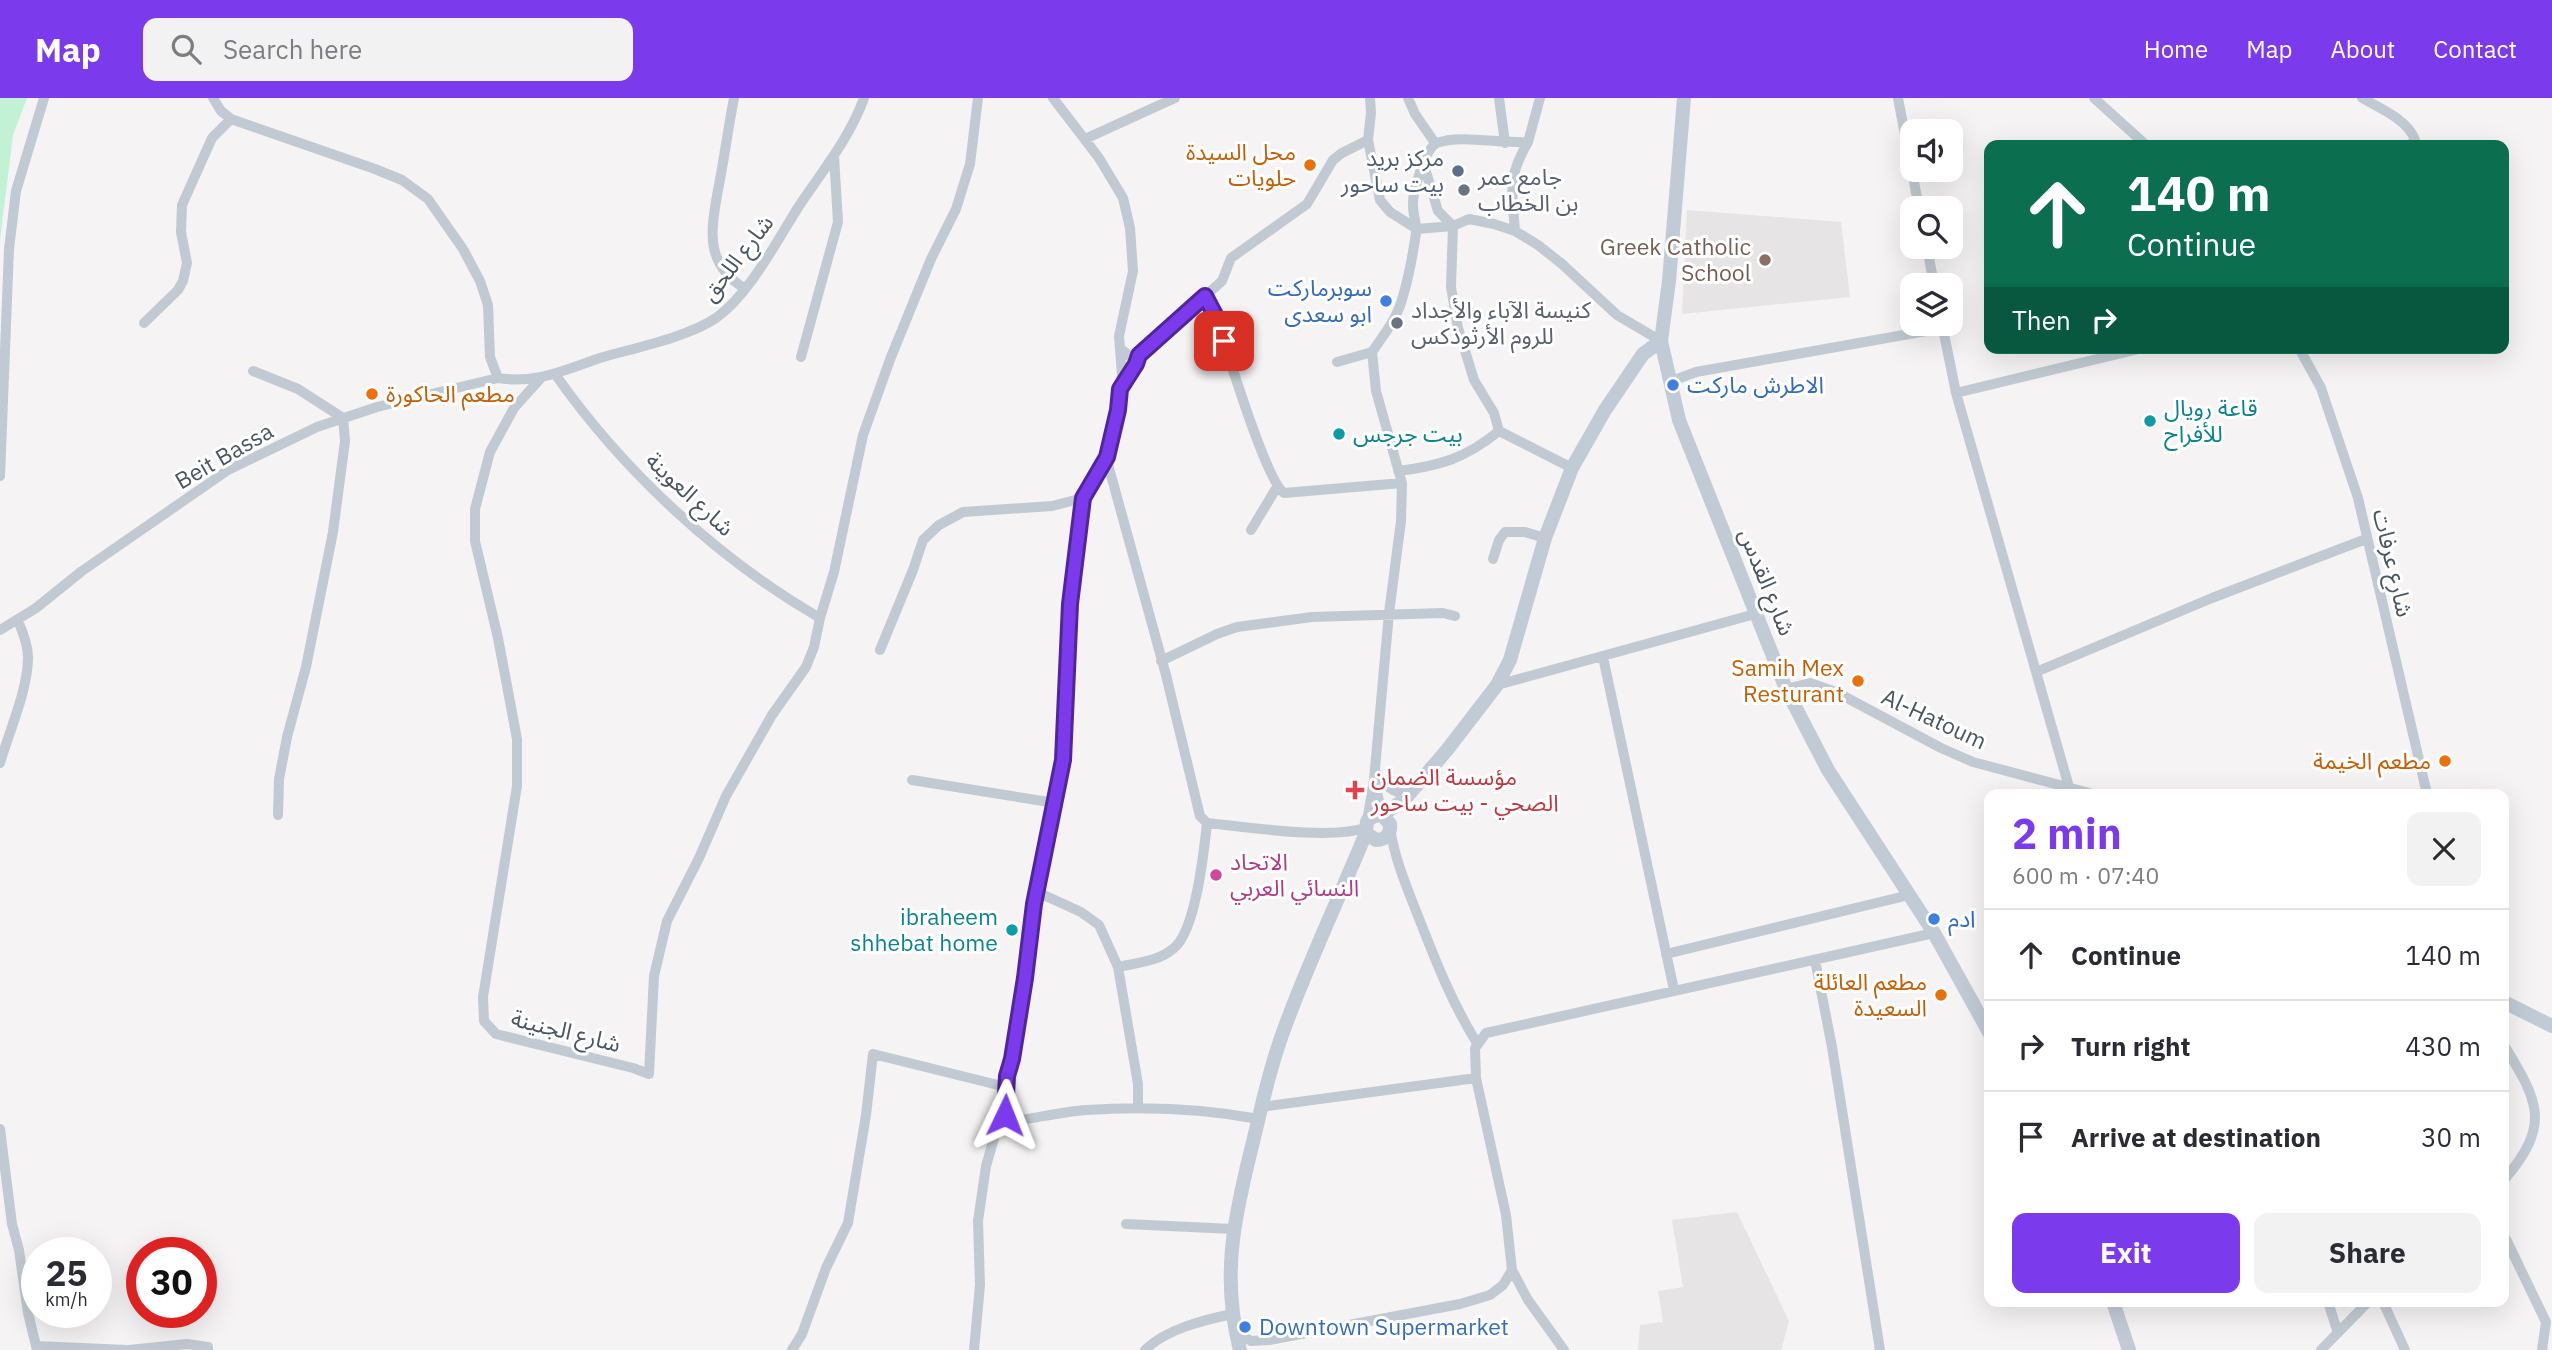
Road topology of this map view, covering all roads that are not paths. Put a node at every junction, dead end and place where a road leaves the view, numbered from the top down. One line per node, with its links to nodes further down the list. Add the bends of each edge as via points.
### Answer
1 (44, 98): 56 (street, via 13,215)
2 (213, 98): 16 (street)
3 (734, 98): 30 (street, via 712,229 721,268)
4 (863, 98): 24 (street, شارع اللحق)
5 (978, 98): 67 (street, via 970,163 956,209 931,259 863,435)
6 (1053, 98): 17 (street)
7 (1175, 98): 17 (street)
8 (1370, 98): 18 (street)
9 (1408, 98): 23 (street)
10 (1499, 98): 22 (street)
11 (1539, 98): 21 (street)
12 (1684, 98): 35 (street, شارع القدس)
13 (1898, 98): 26 (street)
14 (2094, 98): 19 (street)
15 (2361, 98): 20 (street, via 2402,123)
16 (231, 119): 32 (street, via 212,138 182,205 187,263 183,281); 46 (street, via 402,180 428,199 480,281 488,305 490,357)
17 (1085, 139): 36 (street, via 1123,198 1130,228 1133,271)
18 (1368, 140): 28 (street, via 1380,200); 31 (street, via 1333,160 1307,204 1231,258 1222,281)
19 (2140, 140)
20 (2415, 140)
21 (1528, 142): 22 (street); 29 (street, via 1511,179)
22 (1505, 143): 23 (street, via 1465,139)
23 (1435, 144): 25 (street)
24 (834, 156): 30 (street, شارع اللحق); 40 (street, via 838,222)
25 (1423, 162): 27 (street, via 1438,211); 28 (street, via 1412,203)
26 (1917, 196)
27 (1453, 226): 28 (street); 29 (street, via 1469,219); 52 (street, via 1452,296 1458,328 1474,380)
28 (1416, 229): 37 (street, via 1403,299)
29 (1515, 231): 35 (street, via 1562,264 1617,314)
30 (744, 288): 45 (street, شارع اللحق, via 714,319 690,330)
31 (1205, 296): 41 (street); 58 (street)
32 (145, 323)
33 (1900, 334): 48 (street, via 1696,372)
34 (1944, 336): 50 (street)
35 (1661, 341): 48 (street, شارع القدس); 54 (street, via 1643,354)
36 (1119, 348): 41 (street); 43 (street)
37 (1372, 352): 42 (street); 55 (street)
38 (2118, 354): 50 (street)
39 (2302, 354): 62 (street, شارع عرفات, via 2321,388)
40 (801, 357)
41 (1135, 360): 43 (street, via 1127,372); 49 (street)
42 (1338, 362)
43 (1121, 369): 49 (street)
44 (253, 371): 51 (street, via 298,389)
45 (555, 374): 47 (street, شارع اللحق); 67 (street, شارع العوينة, via 593,426 673,510 751,573)
46 (498, 378): 47 (street, شارع اللحق, via 518,382); 51 (street, Beit Bassa)
47 (541, 378): 67 (street, شارع الجنينة, via 514,408 490,452 475,509 475,541 517,739 517,786 483,997 484,1021 495,1034 649,1074 654,976 667,921 743,765 806,667)
48 (1669, 382): 65 (street, شارع القدس, via 1679,420)
49 (1120, 389): 53 (street)
50 (1956, 393): 74 (street)
51 (343, 418): 68 (street, Beit Bassa, via 210,482); 86 (street, via 345,441 333,533 287,737)
52 (1499, 431): 54 (street); 55 (street, via 1452,461)
53 (1107, 457): 59 (street); 73 (street)
54 (1572, 468): 61 (street)
55 (1398, 471): 57 (street)
56 (0, 476)
57 (1402, 483): 58 (street, via 1284,493); 64 (street)
58 (1276, 487): 60 (street)
59 (1083, 498): 70 (street, via 1052,506 963,512 939,525 923,540); 85 (street, via 1070,604 1063,760)
60 (1251, 530)
61 (1545, 538): 63 (street, via 1525,531 1505,533); 72 (street)
62 (2367, 539): 74 (street); 83 (street, شارع عرفات)
63 (1493, 559)
64 (1390, 614): 66 (street, via 1443,612); 73 (street, via 1312,617 1237,627); 79 (street)
65 (1755, 614): 71 (street); 77 (street, شارع القدس)
66 (1455, 616)
67 (820, 618)
68 (18, 621): 69 (street, Beit Bassa); 78 (street, via 28,658 19,706)
69 (0, 630)
70 (880, 650)
71 (1603, 657): 75 (street); 96 (street)
72 (1510, 660): 75 (street, via 1516,670); 76 (street)
73 (1161, 661): 88 (street, via 1200,816)
74 (2036, 672): 81 (street)
75 (1531, 676): 76 (street)
76 (1497, 685): 84 (street)
77 (1786, 689): 81 (street, Al-Hatoum, via 1810,683 1836,692 1973,762); 94 (street, شارع القدس, via 1828,770)
78 (0, 763)
79 (1375, 776): 84 (street); 87 (street); 89 (street)
80 (912, 780): 85 (street)
81 (2069, 787): 82 (street, Al-Hatoum)
82 (2076, 789)
83 (2426, 789)
84 (1406, 797): 87 (street); 90 (street)
85 (1055, 803): 93 (street)
86 (278, 814)
87 (1382, 816): 89 (street, via 1374,816); 90 (street)
88 (1207, 823): 89 (street, via 1348,833); 98 (street, via 1201,874 1180,942 1165,954)
89 (1366, 827): 91 (street, via 1372,839); 108 (street, via 1286,1025)
90 (1390, 828): 91 (street); 92 (street)
91 (1380, 840): 92 (street)
92 (1399, 868): 103 (street, via 1431,949)
93 (1037, 892): 98 (street, via 1082,912 1098,925); 106 (street)
94 (1909, 895): 95 (street, شارع القدس); 96 (street)
95 (1934, 933): 97 (street); 101 (street, شارع القدس)
96 (1667, 954): 99 (street)
97 (1815, 960): 99 (street); 134 (street)
98 (1118, 967): 107 (street)
99 (1674, 990): 103 (street, via 1506,1027 1486,1033)
100 (2509, 1004): 102 (street)
101 (1984, 1023)
102 (2552, 1026)
103 (1477, 1043): 105 (street)
104 (2509, 1053): 111 (street, via 2530,1087 2537,1115 2530,1144)
105 (1476, 1078): 108 (street); 115 (street, via 1506,1215)
106 (1006, 1087): 109 (street, via 1005,1115); 128 (street, via 873,1054 848,1223)
107 (1138, 1107): 108 (street); 109 (street)
108 (1260, 1113): 113 (street)
109 (1012, 1121): 129 (street, via 995,1135 986,1166 978,1222 980,1286)
110 (0, 1129): 124 (street, via 12,1224)
111 (2509, 1173)
112 (1126, 1224): 113 (street)
113 (1233, 1229): 120 (street)
114 (2509, 1245): 125 (street, via 2546,1322)
115 (1512, 1270): 123 (street, via 1490,1295 1460,1304); 133 (street)
116 (2115, 1307): 135 (street)
117 (2330, 1307): 122 (street)
118 (2363, 1307): 122 (street)
119 (2385, 1307): 137 (street)
120 (1232, 1314): 121 (street); 130 (street, via 1166,1335)
121 (1236, 1332): 123 (street, via 1251,1341); 131 (street)
122 (2338, 1333): 136 (street)
123 (1269, 1340): 132 (street)
124 (37, 1348): 126 (street)
125 (2540, 1349)
126 (128, 1350): 127 (street, via 187,1344)
127 (208, 1350)
128 (792, 1350)
129 (974, 1350)
130 (1145, 1350)
131 (1240, 1350)
132 (1252, 1350)
133 (1564, 1350)
134 (1880, 1350)
135 (2129, 1350)
136 (2321, 1350)
137 (2405, 1350)

